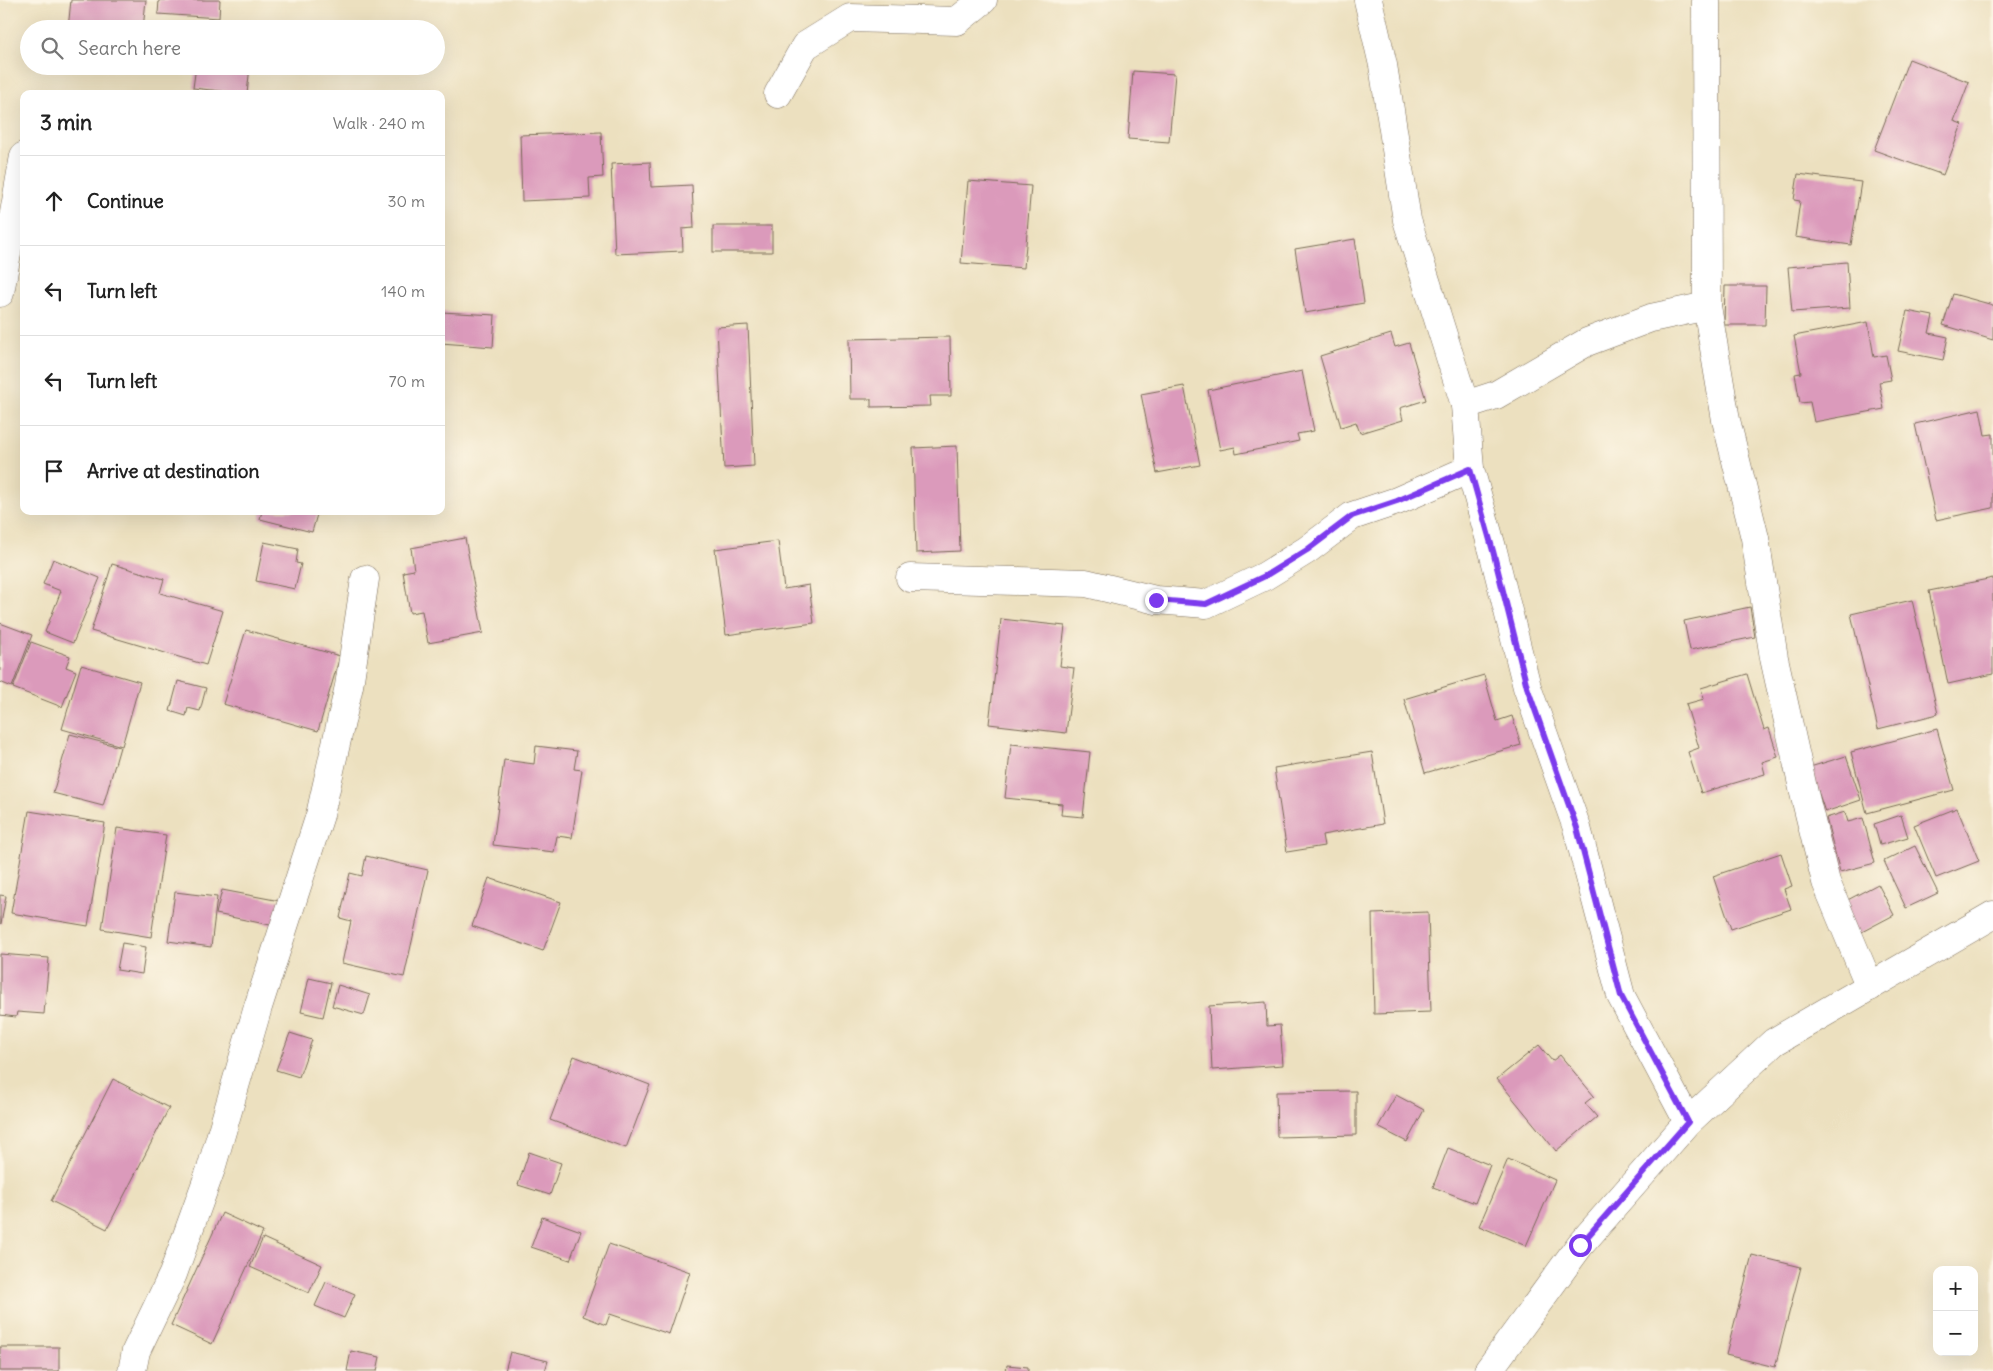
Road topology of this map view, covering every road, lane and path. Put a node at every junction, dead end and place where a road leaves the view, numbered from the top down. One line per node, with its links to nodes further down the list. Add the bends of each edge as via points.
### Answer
1 (983, 0): 4 (street, via 957,20 850,18 805,46)
2 (1368, 0): 8 (street, via 1382,64 1407,220)
3 (1706, 0): 7 (street)
4 (778, 94)
5 (20, 179): 6 (street)
6 (0, 294)
7 (1707, 306): 8 (street, via 1651,318 1587,342 1496,395); 13 (street, via 1726,420 1755,538 1774,658 1804,793 1826,882)
8 (1465, 405): 9 (street)
9 (1470, 469): 11 (street, via 1397,501 1352,516 1265,576 1206,604 1156,600 1086,583); 14 (street, via 1527,687 1577,828 1621,996)
10 (365, 578): 15 (street, via 350,686 320,815 258,1007 211,1169 173,1274 136,1351)
11 (910, 578)
12 (1993, 915): 13 (street)
13 (1870, 987): 14 (street, via 1774,1042)
14 (1688, 1122): 16 (street, via 1580,1245)
15 (132, 1371)
16 (1488, 1371)

